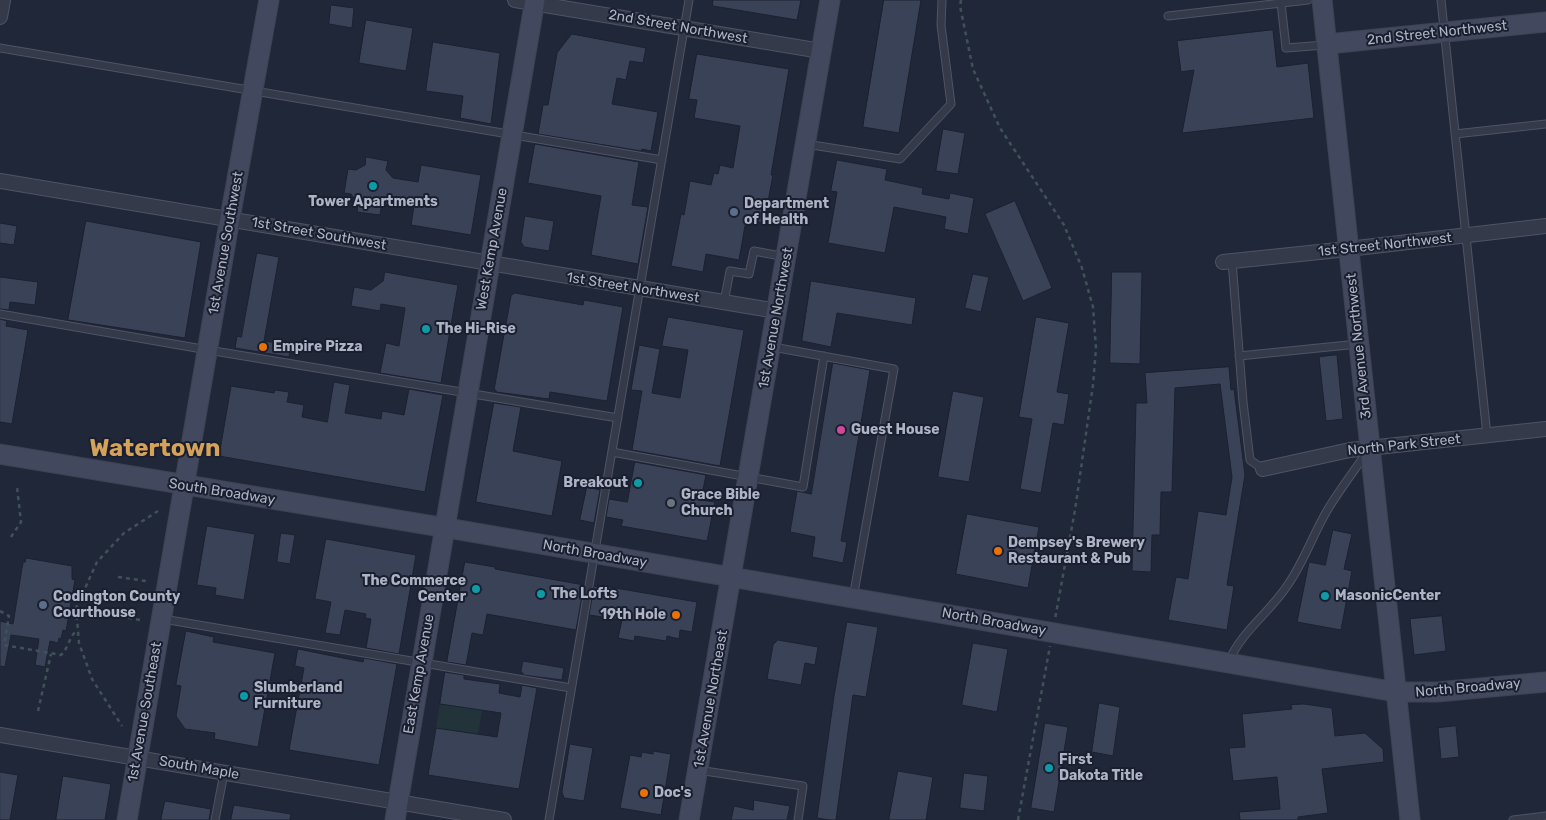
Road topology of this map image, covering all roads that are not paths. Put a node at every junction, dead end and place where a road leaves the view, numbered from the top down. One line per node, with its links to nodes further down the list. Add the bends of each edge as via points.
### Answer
1 (3, 0): 13 (street)
2 (269, 0): 20 (street, 1st Avenue Southwest)
3 (515, 0): 10 (street, 2nd Street Northwest)
4 (689, 0): 15 (lane)
5 (830, 0): 19 (street, 1st Avenue Northwest)
6 (942, 0): 24 (lane, via 941,25 950,104 900,160)
7 (1308, 0): 11 (lane)
8 (1322, 0): 17 (street, 3rd Avenue Northwest)
9 (1441, 0): 16 (lane)
10 (534, 2): 15 (street, 2nd Street Northwest); 23 (street, West Kemp Avenue)
11 (1282, 3): 12 (lane); 17 (lane, via 1286,48)
12 (1168, 16)
13 (0, 17)
14 (1546, 22): 16 (street, 2nd Street Northwest)
15 (684, 28): 19 (street, 2nd Street Northwest); 25 (lane)
16 (1444, 32): 17 (street, 2nd Street Northwest); 22 (lane)
17 (1327, 44): 30 (street, 3rd Avenue Northwest)
18 (0, 48): 20 (lane)
19 (821, 52): 24 (street, 1st Avenue Northwest)
20 (253, 90): 23 (lane); 27 (street, 1st Avenue Southwest)
21 (1546, 124): 22 (lane)
22 (1455, 134): 29 (lane)
23 (511, 135): 25 (lane); 33 (street, West Kemp Avenue)
24 (806, 144): 31 (street, 1st Avenue Northwest)
25 (662, 160): 34 (lane)
26 (0, 181): 27 (street, 1st Street Southwest)
27 (230, 218): 33 (street, 1st Street Southwest); 40 (street, 1st Avenue Southwest)
28 (1546, 226): 29 (street, 1st Street Northwest)
29 (1466, 236): 30 (street, 1st Street Northwest); 46 (lane)
30 (1348, 249): 32 (street, 1st Street Northwest); 38 (street, 3rd Avenue Northwest)
31 (786, 257): 35 (lane, via 754,251 749,274 730,271); 36 (street, 1st Avenue Northwest)
32 (1228, 261): 42 (lane)
33 (489, 264): 34 (street, 1st Street Northwest); 43 (street, West Kemp Avenue)
34 (640, 289): 35 (street, 1st Street Northwest); 44 (lane)
35 (724, 302): 36 (street, 1st Street Northwest)
36 (777, 311): 39 (street, 1st Avenue Northwest)
37 (0, 314): 40 (lane)
38 (1359, 344): 42 (lane); 47 (street, 3rd Avenue Northwest)
39 (771, 346): 41 (lane); 51 (street, 1st Avenue Northwest)
40 (208, 350): 43 (lane); 52 (street, 1st Avenue Southwest)
41 (824, 356): 51 (lane, via 803,487); 56 (lane, via 894,369)
42 (1239, 356): 50 (lane, via 1250,460)
43 (467, 394): 44 (lane); 53 (street, West Kemp Avenue)
44 (618, 418): 48 (lane)
45 (1546, 429): 46 (street, North Park Street)
46 (1487, 435): 47 (street, North Park Street)
47 (1370, 448): 50 (street, North Park Street); 58 (lane, via 1328,509 1286,588 1244,634); 62 (street, 3rd Avenue Northwest)
48 (612, 452): 51 (lane); 54 (lane)
49 (0, 454): 52 (street, South Broadway)
50 (1263, 470)
51 (748, 478): 55 (street, 1st Avenue Northwest)
52 (185, 486): 53 (street, South Broadway); 57 (street, 1st Avenue Southeast)
53 (444, 528): 54 (street, North Broadway); 59 (street, East Kemp Avenue)
54 (594, 554): 55 (street, North Broadway); 61 (lane)
55 (732, 577): 56 (street, North Broadway); 65 (street, 1st Avenue Northeast)
56 (853, 598): 58 (street, North Broadway)
57 (162, 619): 59 (lane); 64 (street, 1st Avenue Southeast)
58 (1228, 662): 62 (street, North Broadway)
59 (421, 663): 61 (lane); 67 (street, East Kemp Avenue)
60 (1546, 682): 62 (street, North Broadway, via 1437,692)
61 (571, 688): 72 (lane)
62 (1396, 692): 75 (street, 3rd Avenue Northwest)
63 (0, 735): 64 (street, South Maple)
64 (137, 758): 66 (street, South Maple); 69 (street, 1st Avenue Southeast)
65 (698, 770): 73 (street, 1st Avenue Northeast); 74 (lane, via 803,786)
66 (224, 772): 67 (street, South Maple); 70 (lane)
67 (396, 811): 71 (street, South Maple)
68 (1546, 816): 76 (lane)
69 (127, 820)
70 (215, 820)
71 (504, 820)
72 (549, 820)
73 (689, 820)
74 (798, 820)
75 (1410, 820)
76 (1513, 820)

